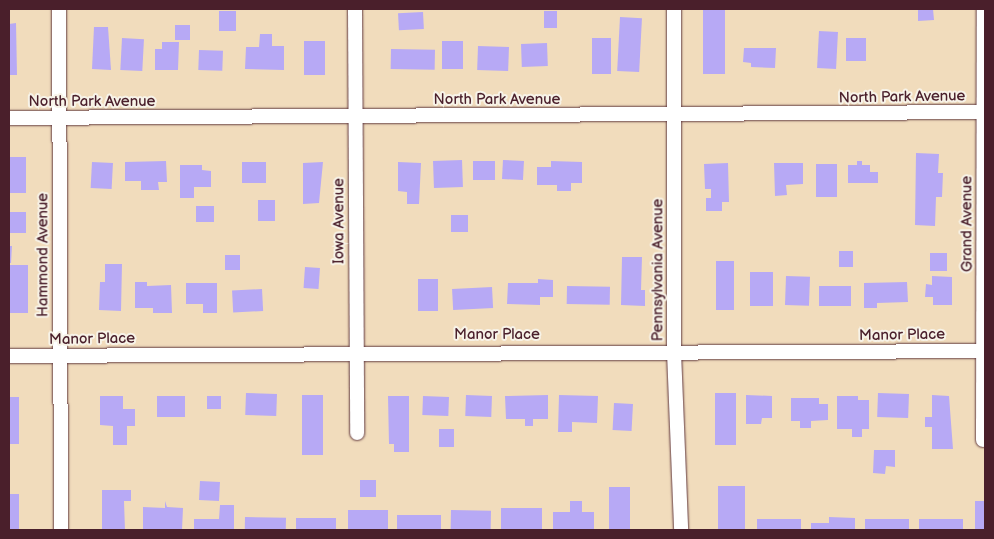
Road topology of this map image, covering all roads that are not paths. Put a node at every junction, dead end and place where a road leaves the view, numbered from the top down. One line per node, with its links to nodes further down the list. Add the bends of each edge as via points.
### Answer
1 (59, 9): 9 (street, Hammond Avenue)
2 (355, 9): 7 (street, Iowa Avenue)
3 (674, 9): 6 (street, Pennsylvania Avenue)
4 (984, 9): 5 (street, Grand Avenue)
5 (984, 112): 6 (street, North Park Avenue); 10 (street, Grand Avenue)
6 (674, 116): 7 (street, North Park Avenue); 12 (street, Pennsylvania Avenue)
7 (355, 117): 9 (street, North Park Avenue); 11 (street, Iowa Avenue)
8 (9, 118): 9 (street, North Park Avenue)
9 (59, 118): 14 (street, Hammond Avenue)
10 (984, 351): 12 (street, Manor Place); 16 (street, Grand Avenue)
11 (356, 352): 12 (street, Manor Place); 14 (street, Manor Place); 15 (street, Iowa Avenue)
12 (674, 352): 18 (street, Pennsylvania Avenue)
13 (9, 356): 14 (street, Manor Place)
14 (59, 356): 17 (street, Hammond Avenue)
15 (357, 432)
16 (983, 440)
17 (61, 530)
18 (681, 530)

